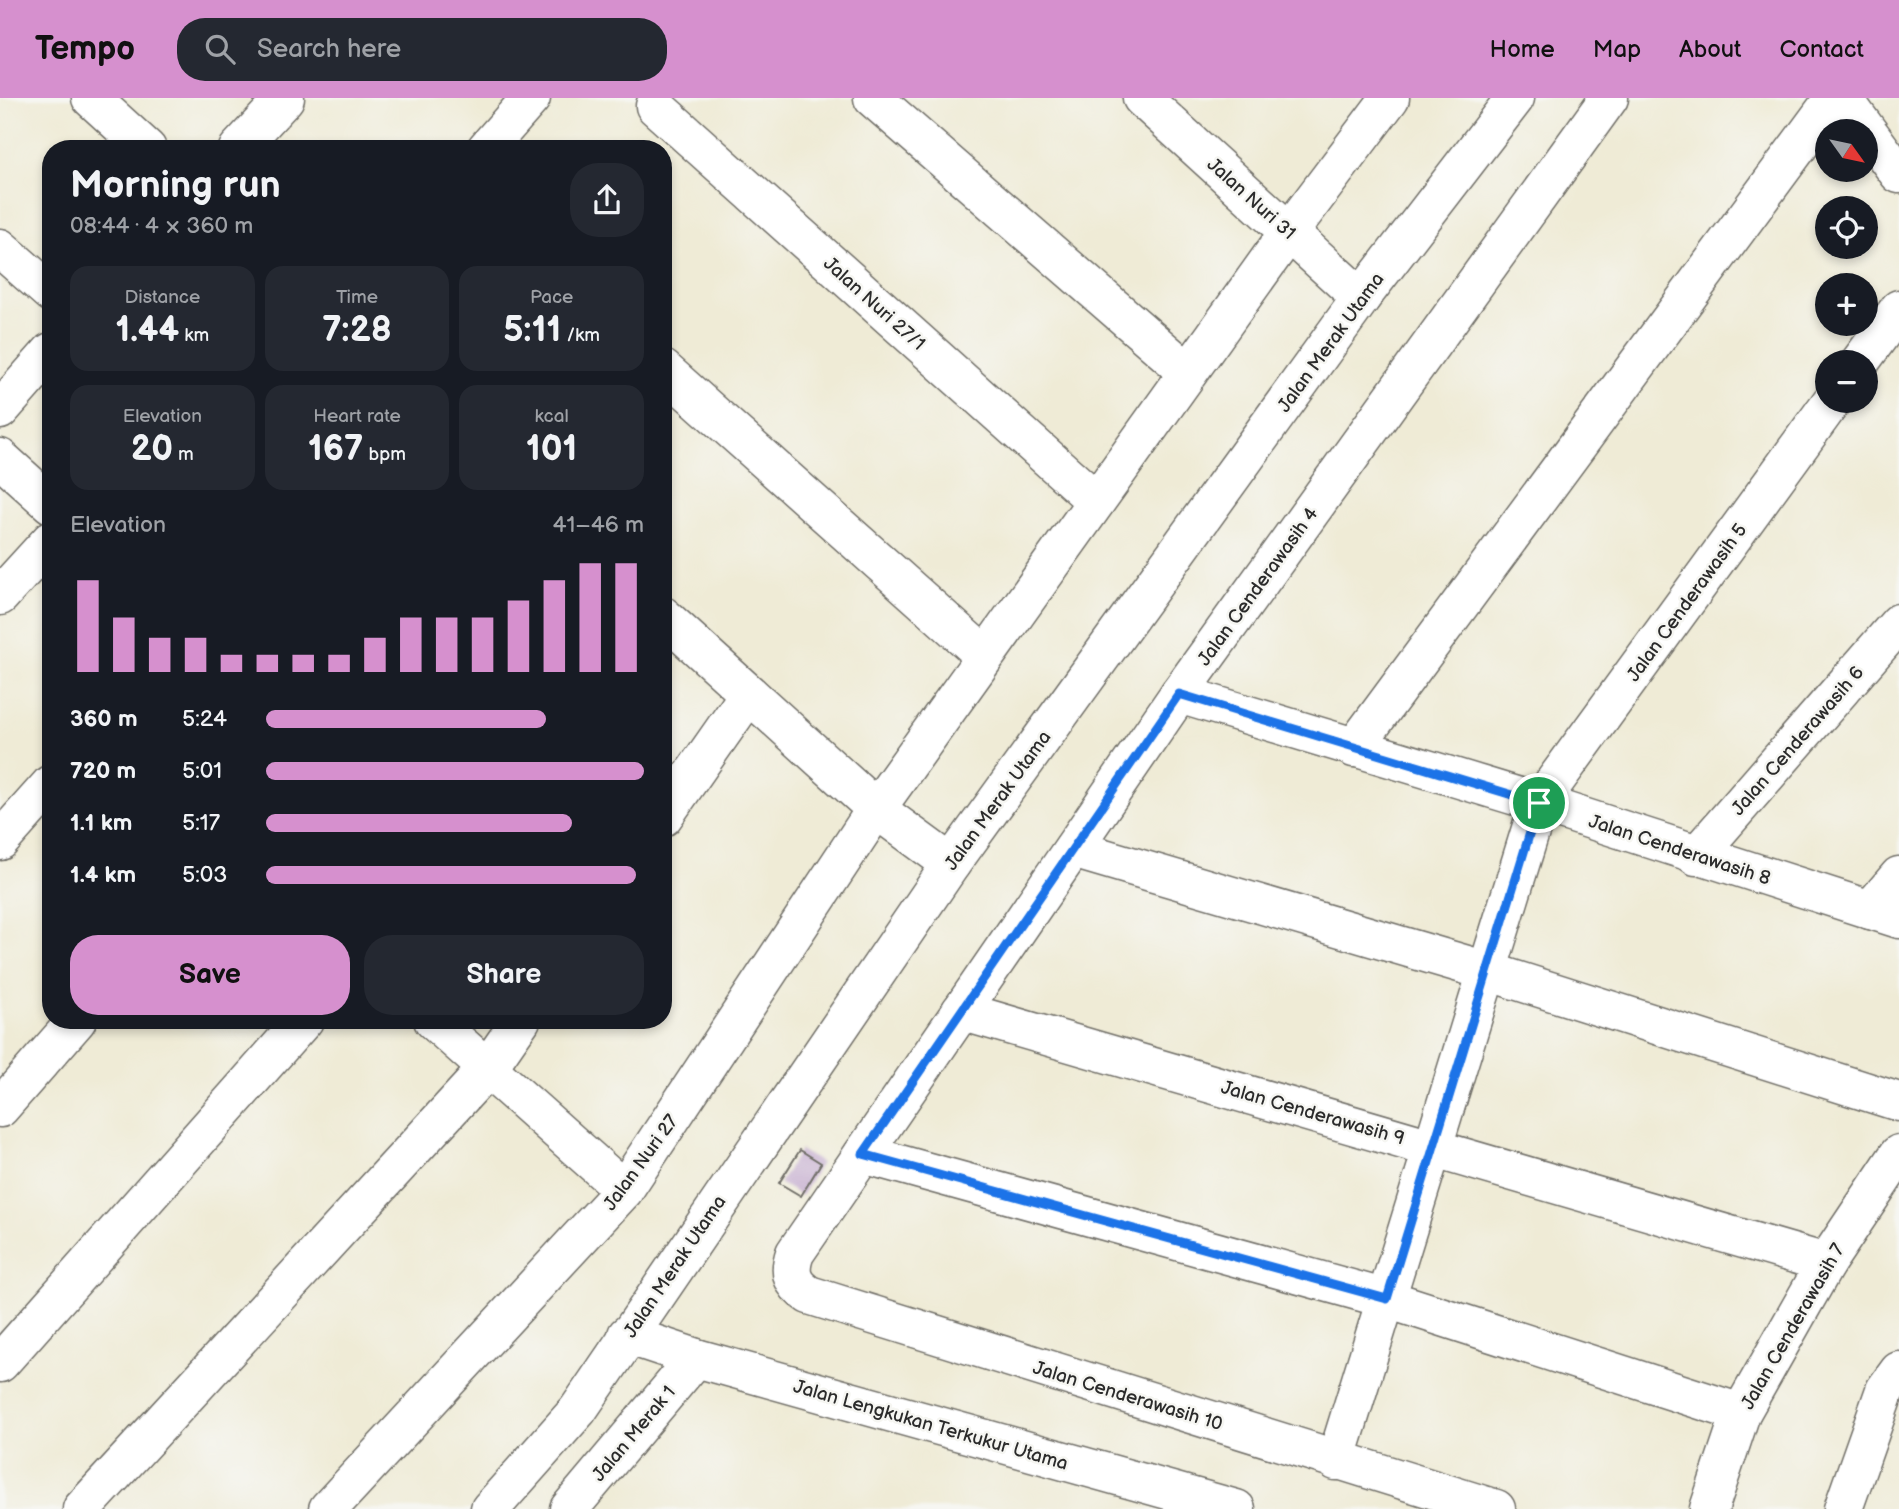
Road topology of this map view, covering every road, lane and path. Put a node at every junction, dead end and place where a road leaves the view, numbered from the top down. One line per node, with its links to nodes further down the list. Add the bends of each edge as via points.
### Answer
1 (91, 98): 12 (street)
2 (285, 98): 13 (street)
3 (531, 98): 14 (street)
4 (873, 98): 23 (street)
5 (1142, 98): 16 (street, Jalan Nuri 31)
6 (1391, 98): 16 (street, Jalan Nuri 27)
7 (1515, 98): 19 (street, Jalan Merak Utama)
8 (1609, 98): 36 (street, Jalan Cenderawasih 4)
9 (1834, 98): 37 (street)
10 (1843, 98): 15 (street)
11 (655, 106): 29 (street, Jalan Nuri 27/1)
12 (137, 140)
13 (246, 140)
14 (494, 140)
15 (1899, 174)
16 (1289, 232): 19 (street, Jalan Nuri 31); 23 (street, Jalan Nuri 27)
17 (0, 248): 18 (street)
18 (42, 285)
19 (1361, 298): 45 (street, Jalan Merak Utama)
20 (1899, 309): 21 (street)
21 (1869, 350)
22 (42, 362): 25 (street)
23 (1188, 372): 29 (street, Jalan Nuri 27)
24 (672, 377): 34 (street)
25 (0, 410)
26 (1823, 413): 39 (street, Jalan Cenderawasih 5)
27 (0, 458): 28 (street)
28 (42, 496)
29 (1096, 501): 34 (street, Jalan Nuri 27)
30 (42, 550): 31 (street)
31 (0, 596)
32 (672, 624): 35 (street)
33 (1899, 624): 44 (street, Jalan Cenderawasih 6)
34 (985, 656): 41 (street, Jalan Nuri 27)
35 (749, 694): 40 (street); 41 (street)
36 (1179, 694): 37 (street, Jalan Cenderawasih 8); 43 (street, Jalan Cenderawasih 4)
37 (1354, 748): 39 (street, Jalan Cenderawasih 8)
38 (42, 794): 42 (street)
39 (1539, 803): 44 (street, Jalan Cenderawasih 8); 48 (street, Jalan Cenderawasih 5)
40 (672, 804)
41 (876, 809): 45 (street); 60 (street, Jalan Nuri 27)
42 (0, 841)
43 (1073, 849): 48 (street); 49 (street, Jalan Cenderawasih 4)
44 (1696, 856): 47 (street, Jalan Cenderawasih 8)
45 (951, 864): 64 (street, Jalan Merak Utama)
46 (1899, 876): 47 (street)
47 (1884, 915)
48 (1488, 971): 55 (street); 57 (street, Jalan Cenderawasih 5)
49 (961, 1011): 57 (street, Jalan Cenderawasih 9); 58 (street, Jalan Cenderawasih 4)
50 (69, 1029): 56 (street)
51 (296, 1029): 66 (street)
52 (443, 1029): 54 (street)
53 (515, 1029): 54 (street)
54 (487, 1069): 60 (street); 70 (street)
55 (1899, 1102)
56 (0, 1108)
57 (1433, 1147): 62 (street, Jalan Cenderawasih 9); 63 (street, Jalan Cenderawasih 5)
58 (863, 1154): 61 (street, Jalan Cenderawasih 4); 63 (street)
59 (1899, 1154): 62 (street, Jalan Cenderawasih 7)
60 (624, 1190): 71 (street, Jalan Nuri 27)
61 (795, 1253): 69 (street, Jalan Cenderawasih 10, via 791,1278 809,1295)
62 (1826, 1263): 68 (street, Jalan Cenderawasih 7)
63 (1387, 1299): 68 (street); 69 (street, Jalan Cenderawasih 5)
64 (627, 1335): 65 (street, Jalan Lengkukan Terkukur Utama); 72 (street, Jalan Merak Utama, via 578,1410)
65 (696, 1358): 73 (street, Jalan Merak 1); 74 (street, Jalan Lengkukan Terkukur Utama)
66 (0, 1363)
67 (1899, 1371): 77 (street, via 1885,1390)
68 (1741, 1413): 76 (street, Jalan Cenderawasih 7)
69 (1336, 1461): 75 (street, Jalan Cenderawasih 10)
70 (82, 1509)
71 (328, 1509)
72 (490, 1509)
73 (569, 1509)
74 (1236, 1509)
75 (1496, 1509)
76 (1709, 1509)
77 (1843, 1509)

